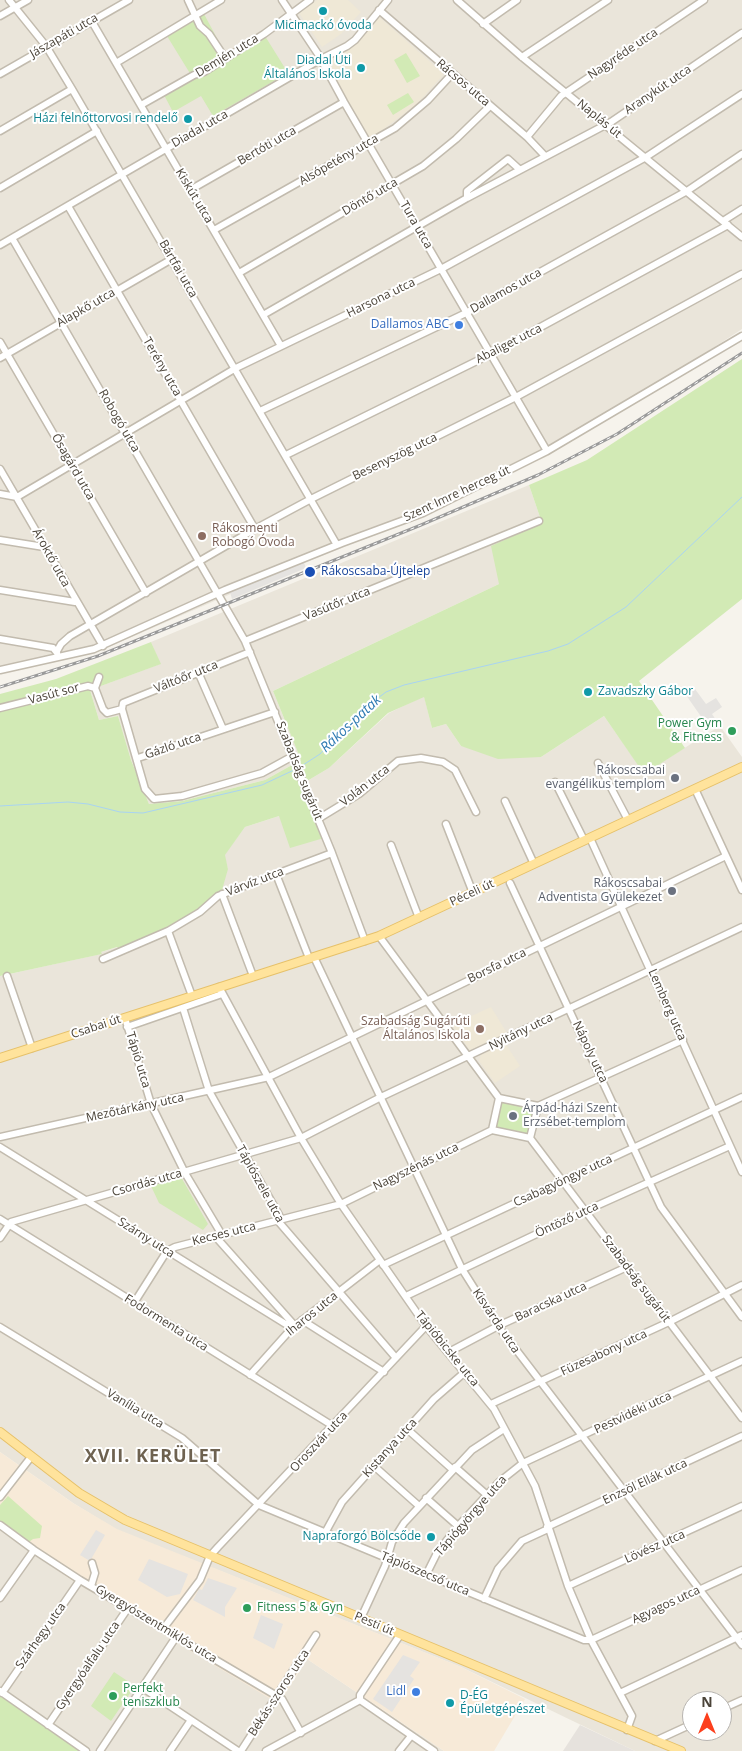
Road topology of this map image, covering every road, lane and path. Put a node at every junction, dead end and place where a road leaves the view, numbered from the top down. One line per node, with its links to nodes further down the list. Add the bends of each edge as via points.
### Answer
1 (9, 0): 13 (street, Bártfai utca)
2 (28, 0): 13 (street)
3 (129, 0): 18 (street, Jászapáti utca)
4 (188, 0): 17 (street)
5 (221, 0): 17 (street)
6 (282, 0): 15 (street, Tura utca)
7 (310, 0): 15 (street, Demjén utca)
8 (388, 0): 14 (street, Diadal utca)
9 (457, 0): 19 (street, Naplás út)
10 (516, 0): 19 (street)
11 (608, 0): 22 (street)
12 (704, 0): 29 (street, Nagyréde utca)
13 (15, 8): 16 (street); 21 (street, Bártfai utca)
14 (379, 10): 24 (street, Diadal utca, via 355,40); 27 (street, Rácsos utca)
15 (292, 14): 23 (street, Demjén utca); 24 (street, Tura utca)
16 (0, 16)
17 (197, 16): 23 (street, via 200,26); 25 (street)
18 (91, 20): 21 (street, Jászapáti utca); 25 (street, Kiskút utca)
19 (483, 24): 22 (street, Naplás út)
20 (742, 33): 34 (street, Aranykút utca)
21 (46, 46): 26 (street, Jászapáti utca); 28 (street, Bártfai utca)
22 (522, 57): 29 (street, Naplás út)
23 (225, 58): 32 (street, Demjén utca)
24 (321, 59): 31 (street, Tura utca); 39 (street, Diadal utca)
25 (116, 63): 32 (street, Kiskút utca)
26 (0, 74)
27 (452, 74): 33 (street, Rácsos utca); 38 (street, Alsópetény utca, via 408,117)
28 (72, 89): 35 (street); 36 (street, Bártfai utca)
29 (566, 92): 34 (street, Naplás út); 37 (street, Nagyréde utca)
30 (742, 94): 42 (street, Harsona utca)
31 (344, 102): 38 (street, Tura utca); 47 (street, Bertóti utca)
32 (141, 106): 39 (street, Kiskút utca)
33 (490, 106): 37 (street, Rácsos utca); 45 (street, Döntő utca, via 423,166)
34 (606, 125): 41 (street, Aranykút utca); 42 (street, Naplás út)
35 (0, 131)
36 (97, 131): 44 (street, Bártfai utca); 46 (street)
37 (527, 137): 41 (street, Rácsos utca)
38 (368, 144): 45 (street, Tura utca); 54 (street, Alsópetény utca)
39 (166, 148): 44 (street, Diadal utca); 47 (street, Kiskút utca)
40 (742, 154): 48 (street, Dallamos utca)
41 (545, 156): 43 (street, Aranykút utca)
42 (646, 157): 48 (street, Naplás út); 59 (street, Harsona utca)
43 (519, 169): 49 (street, Aranykút utca); 49 (street, Aranykút utca, via 508,159 467,191)
44 (122, 174): 50 (street, Diadal utca); 58 (street, Bártfai utca)
45 (392, 185): 53 (street, Tura utca); 60 (street, Döntő utca)
46 (0, 188)
47 (190, 190): 54 (street, Kiskút utca)
48 (687, 191): 52 (street, Naplás út); 63 (street, Dallamos utca)
49 (467, 198): 53 (street, Aranykút utca)
50 (68, 206): 56 (street, Diadal utca); 62 (street, Terény utca)
51 (742, 209): 52 (street, Abaliget utca)
52 (726, 223): 55 (street, Naplás út); 70 (street, Abaliget utca)
53 (417, 227): 59 (street, Tura utca); 64 (street, Aranykút utca)
54 (214, 230): 60 (street, Kiskút utca)
55 (742, 237)
56 (12, 238): 57 (street, Diadal utca); 65 (street, Robogó utca)
57 (0, 245)
58 (172, 259): 62 (street, Alapkő utca); 72 (street, Bártfai utca)
59 (441, 269): 63 (street, Tura utca); 68 (street, Harsona utca)
60 (239, 273): 64 (street, Kiskút utca)
61 (742, 274): 73 (street, Besenyszög utca)
62 (117, 290): 65 (street, Alapkő utca); 74 (street, Terény utca)
63 (466, 312): 70 (street, Tura utca); 75 (street, Dallamos utca)
64 (263, 315): 68 (street, Kiskút utca)
65 (61, 322): 69 (street, Alapkő utca); 76 (street, Robogó utca)
66 (742, 336): 77 (street, Szent Imre herceg út)
67 (0, 342): 69 (street, Ősagárd utca)
68 (282, 346): 72 (street, Harsona utca)
69 (7, 354): 71 (street, Alapkő utca); 79 (street, Ősagárd utca)
70 (491, 354): 73 (street, Tura utca); 78 (street, Abaliget utca)
71 (0, 358)
72 (236, 368): 74 (street, Harsona utca); 75 (street, Bártfai utca)
73 (516, 397): 77 (street, Tura utca); 83 (street, Besenyszög utca)
74 (181, 400): 76 (street, Harsona utca); 85 (street, Terény utca)
75 (260, 411): 78 (street, Bártfai utca)
76 (125, 432): 79 (street, Harsona utca); 89 (street, Robogó utca)
77 (547, 451): 87 (street, Szent Imre herceg út, via 423,513)
78 (286, 455): 83 (street, Bártfai utca)
79 (71, 466): 82 (street, Harsona utca); 91 (street, Ősagárd utca)
80 (0, 469): 82 (street, Ároktő utca)
81 (0, 494): 82 (street)
82 (16, 497): 88 (street, Ároktő utca)
83 (311, 499): 85 (street, Besenyszög utca); 87 (street, Bártfai utca)
84 (539, 521): 97 (street, Vasútőr utca)
85 (255, 529): 89 (street, Besenyszög utca)
86 (0, 540): 88 (street)
87 (337, 545): 92 (street, Szent Imre herceg út)
88 (44, 547): 93 (street, Ároktő utca)
89 (200, 562): 91 (street, Besenyszög utca); 92 (street, Robogó utca)
90 (0, 590): 93 (street)
91 (146, 593): 95 (street, Besenyszög utca)
92 (218, 593): 94 (street, Robogó utca); 98 (street, Szent Imre herceg út)
93 (75, 602): 95 (street, Ároktő utca)
94 (225, 605): 97 (street, Szabadság sugárút)
95 (90, 625): 98 (street, Ároktő utca); 100 (street, Besenyszög utca, via 61,644)
96 (0, 639): 100 (street, via 53,648)
97 (245, 642): 99 (street, Szabadság sugárút)
98 (103, 646): 100 (street, Szent Imre herceg út)
99 (250, 652): 102 (street, Váltóőr utca); 107 (street, Szabadság sugárút)
100 (58, 654): 101 (street, Szent Imre herceg út)
101 (0, 670)
102 (198, 672): 105 (street, Váltóőr utca); 108 (street)
103 (99, 677): 104 (street)
104 (95, 688): 105 (street, Vasút sor, via 103,709 108,713); 106 (street, Vasút sor, via 80,686)
105 (123, 706): 109 (street)
106 (0, 708)
107 (275, 712): 108 (street, Gázló utca); 110 (street, Szabadság sugárút)
108 (222, 729): 109 (street, Gázló utca)
109 (138, 758): 110 (street, Gázló utca, via 145,789 154,799 182,796 262,773)
110 (294, 758): 117 (street, Szabadság sugárút)
111 (598, 763): 118 (street)
112 (742, 767): 114 (main road, Péceli út)
113 (555, 782): 120 (street, Lemberg utca)
114 (695, 789): 118 (main road, Péceli út); 123 (street)
115 (505, 801): 124 (street)
116 (476, 812): 117 (street, Volán utca, via 455,770 443,762 421,758 398,761 359,794)
117 (318, 819): 122 (street, Szabadság sugárút)
118 (628, 820): 120 (main road, Péceli út)
119 (446, 824): 128 (street)
120 (587, 839): 124 (main road, Péceli út); 130 (street, Lemberg utca)
121 (391, 844): 131 (street)
122 (332, 853): 125 (street, Várvíz utca); 135 (street, Szabadság sugárút)
123 (726, 856): 127 (street); 130 (street, Borsfa utca)
124 (534, 864): 128 (main road, Péceli út)
125 (276, 874): 129 (street, Várvíz utca); 137 (street, Kisvárda utca)
126 (510, 882): 136 (street, Nápoly utca)
127 (742, 890)
128 (473, 893): 131 (main road, Péceli út)
129 (222, 894): 133 (street, Várvíz utca); 141 (street)
130 (621, 906): 136 (street, Borsfa utca); 139 (street, Lemberg utca)
131 (419, 918): 134 (main road, Péceli út)
132 (742, 927): 139 (street, Nyitány utca)
133 (168, 931): 138 (street, Várvíz utca); 143 (street)
134 (379, 936): 135 (main road, Péceli út); 144 (street)
135 (365, 941): 137 (main road, Péceli út)
136 (540, 946): 144 (street, Borsfa utca); 146 (street, Nápoly utca)
137 (311, 957): 141 (main road, Péceli út); 149 (street, Kisvárda utca)
138 (104, 959)
139 (651, 969): 146 (street, Nyitány utca); 150 (street, Lemberg utca)
140 (7, 976): 151 (street)
141 (253, 976): 142 (main road, Péceli út)
142 (220, 991): 143 (main road, Péceli út); 145 (street, Csabai út); 154 (street, Tápióbicske utca)
143 (192, 996): 147 (main road, Csabai út)
144 (427, 1001): 149 (street, Borsfa utca); 152 (street)
145 (183, 1008): 148 (street, Csabai út); 156 (street, Tápiószele utca)
146 (569, 1008): 152 (street, Nyitány utca); 155 (street, Nápoly utca)
147 (125, 1018): 148 (street, Tápió utca); 151 (main road, Csabai út)
148 (127, 1027): 160 (street, Tápió utca)
149 (352, 1037): 154 (street, Borsfa utca); 157 (street, Kisvárda utca)
150 (683, 1040): 155 (street); 162 (street, Lemberg utca)
151 (32, 1048): 153 (main road, Csabai út)
152 (469, 1057): 157 (street, Nyitány utca); 159 (street)
153 (0, 1058)
154 (269, 1077): 156 (street, Mezőtárkány utca); 165 (street, Tápióbicske utca)
155 (602, 1077): 161 (street); 169 (street, Nápoly utca)
156 (209, 1092): 160 (street, Mezőtárkány utca); 170 (street, Tápiószele utca)
157 (381, 1097): 165 (street, Nyitány utca); 171 (street, Kisvárda utca)
158 (742, 1097): 162 (street, Csabagyöngye utca)
159 (499, 1098): 161 (street); 163 (street)
160 (151, 1104): 164 (street, Mezőtárkány utca); 173 (street, Tápió utca)
161 (538, 1106): 166 (street)
162 (714, 1109): 167 (street, Lemberg utca); 169 (street, Csabagyöngye utca)
163 (492, 1130): 166 (street); 171 (street, Nagyszénás utca)
164 (0, 1137)
165 (301, 1138): 170 (street, Csordás utca); 177 (street, Tápióbicske utca)
166 (530, 1138): 174 (street, Szabadság sugárút)
167 (730, 1146): 172 (street, Lemberg utca); 175 (street, Öntöző utca)
168 (0, 1147): 176 (street, Szárny utca)
169 (634, 1147): 174 (street, Csabagyöngye utca); 175 (street, Nápoly utca)
170 (244, 1155): 173 (street, Csordás utca); 180 (street, Tápiószele utca, via 279,1215)
171 (414, 1167): 177 (street, Nagyszénás utca); 183 (street, Kisvárda utca)
172 (742, 1172)
173 (185, 1173): 176 (street, Csordás utca); 182 (street, Tápió utca)
174 (562, 1182): 178 (street, Szabadság sugárút); 183 (street, Csabagyöngye utca)
175 (650, 1182): 178 (street, Öntöző utca); 191 (street, Nápoly utca, via 661,1207)
176 (85, 1200): 181 (street, Csordás utca); 185 (street, Szárny utca)
177 (341, 1204): 180 (street, Kecses utca); 186 (street, Tápióbicske utca)
178 (585, 1211): 187 (street, Szabadság sugárút); 188 (street, Öntöző utca)
179 (0, 1218): 181 (street, Fodormenta utca)
180 (278, 1220): 182 (street, Kecses utca); 190 (street, Tápiószele utca)
181 (9, 1224): 184 (street); 193 (street, Fodormenta utca)
182 (219, 1236): 185 (street, Kecses utca); 200 (street, Tápió utca)
183 (447, 1236): 186 (street, Csabagyöngye utca); 188 (street, Kisvárda utca)
184 (0, 1238)
185 (167, 1250): 193 (street); 200 (street, Szárny utca)
186 (382, 1263): 190 (street, Iharos utca); 192 (street, Tápióbicske utca)
187 (627, 1266): 196 (street, Szabadság sugárút); 198 (street, Baracska utca)
188 (462, 1269): 192 (street, Öntöző utca); 198 (street, Kisvárda utca)
189 (742, 1285): 191 (street, Füzesabony utca)
190 (340, 1292): 195 (street, Iharos utca); 202 (street, Tápiószele utca)
191 (724, 1294): 194 (street, Nápoly utca); 196 (street, Füzesabony utca)
192 (406, 1296): 197 (street, Tápióbicske utca)
193 (134, 1303): 206 (street, Fodormenta utca)
194 (742, 1317)
195 (302, 1320): 200 (street, Iharos utca); 204 (street)
196 (669, 1322): 207 (street, Szabadság sugárút); 208 (street, Füzesabony utca)
197 (426, 1326): 201 (street, Tápióbicske utca); 202 (street, Oroszvár utca)
198 (498, 1326): 201 (street, Baracska utca); 208 (street, Kisvárda utca)
199 (0, 1327): 225 (street, Vanília utca, via 182,1438)
200 (293, 1327): 206 (street, Iharos utca)
201 (449, 1352): 205 (street, Tápióbicske utca)
202 (396, 1358): 204 (street, Oroszvár utca)
203 (742, 1361): 207 (street, Pestvidéki utca)
204 (384, 1372): 211 (street, Oroszvár utca)
205 (465, 1372): 209 (street, Tápióbicske utca); 212 (street, Kistanya utca)
206 (250, 1374): 211 (street, Fodormenta utca)
207 (710, 1377): 210 (street, Szabadság sugárút); 215 (street, Pestvidéki utca)
208 (540, 1382): 209 (street, Füzesabony utca); 215 (street, Kisvárda utca)
209 (491, 1404): 213 (street, Tápióbicske utca)
210 (742, 1418)
211 (333, 1426): 225 (street, Oroszvár utca)
212 (406, 1429): 219 (street, Kistanya utca); 220 (street)
213 (504, 1429): 218 (street, Tápióbicske utca); 220 (street, via 482,1442)
214 (0, 1432): 217 (main road, Pesti út)
215 (583, 1436): 218 (street, Pestvidéki utca); 221 (street, Kisvárda utca)
216 (742, 1436): 221 (street, Enzsöl Ellák utca)
217 (31, 1457): 223 (street); 234 (main road, Pesti út, via 104,1509)
218 (522, 1464): 222 (street, Tápiógyörgye utca, via 508,1473); 230 (street, Tápióbicske utca, via 538,1494)
219 (374, 1466): 226 (street); 231 (street, Kistanya utca, via 342,1502)
220 (454, 1469): 222 (street); 224 (street)
221 (624, 1492): 230 (street, Enzsöl Ellák utca); 232 (street, Kisvárda utca)
222 (487, 1495): 229 (street, Tápiógyörgye utca)
223 (0, 1497)
224 (426, 1498): 226 (street); 229 (street)
225 (260, 1505): 231 (street, Tápiószecső utca); 234 (street, Oroszvár utca)
226 (419, 1506): 235 (street, via 398,1532)
227 (742, 1506): 232 (street, Lövész utca)
228 (0, 1524): 233 (street, Gyergyószentmiklós utca)
229 (458, 1526): 238 (street, Tápiógyörgye utca, via 436,1553)
230 (547, 1528): 241 (street, Tápióbicske utca); 244 (street, Enzsöl Ellák utca, via 522,1541 498,1569)
231 (325, 1533): 235 (street, Tápiószecső utca)
232 (665, 1543): 241 (street, Lövész utca); 242 (street, Kisvárda utca)
233 (34, 1550): 239 (street, Gyergyószentmiklós utca); 243 (street)
234 (210, 1556): 246 (main road, Pesti út); 247 (street, via 200,1580)
235 (386, 1558): 238 (street, Tápiószecső utca); 246 (street)
236 (92, 1563): 240 (street, via 95,1573)
237 (742, 1570): 242 (street, Agyagos utca)
238 (426, 1575): 244 (street, Tápiószecső utca)
239 (80, 1580): 240 (street, Gyergyószentmiklós utca); 255 (street, Szárhegy utca)
240 (91, 1586): 245 (street, Gyergyószentmiklós utca)
241 (568, 1586): 252 (street, Tápióbicske utca)
242 (701, 1589): 251 (street, Kisvárda utca); 252 (street, Agyagos utca)
243 (0, 1598)
244 (484, 1599): 252 (street, Tápiószecső utca, via 584,1640)
245 (128, 1608): 247 (street, Gyergyószentmiklós utca); 260 (street, Gyergyóalfalu utca)
246 (361, 1618): 249 (main road, Pesti út)
247 (164, 1629): 250 (street, Gyergyószentmiklós utca)
248 (316, 1635): 257 (street, Békás-szoros utca)
249 (400, 1635): 258 (street, via 360,1694); 262 (main road, Pesti út)
250 (176, 1637): 254 (street); 257 (street, Gyergyószentmiklós utca)
251 (739, 1637): 253 (street, Kisvárda utca); 256 (street)
252 (591, 1640): 256 (street, Tápióbicske utca)
253 (742, 1646)
254 (143, 1688): 259 (street); 267 (street)
255 (1, 1692): 260 (street)
256 (620, 1693): 262 (street, Tápióbicske utca, via 632,1716)
257 (278, 1696): 263 (street, Gyergyószentmiklós utca); 269 (street, Békás-szoros utca)
258 (360, 1700): 263 (street); 264 (street)
259 (191, 1720): 268 (street); 269 (street)
260 (48, 1725): 266 (street)
261 (682, 1729): 265 (street)
262 (628, 1730): 265 (main road, Pesti út)
263 (301, 1733): 270 (street)
264 (411, 1736): 271 (street); 272 (street)
265 (655, 1742): 273 (main road, Pesti út)
266 (86, 1751)
267 (100, 1751)
268 (170, 1751)
269 (240, 1751)
270 (266, 1751)
271 (399, 1751)
272 (434, 1751)
273 (681, 1751)

